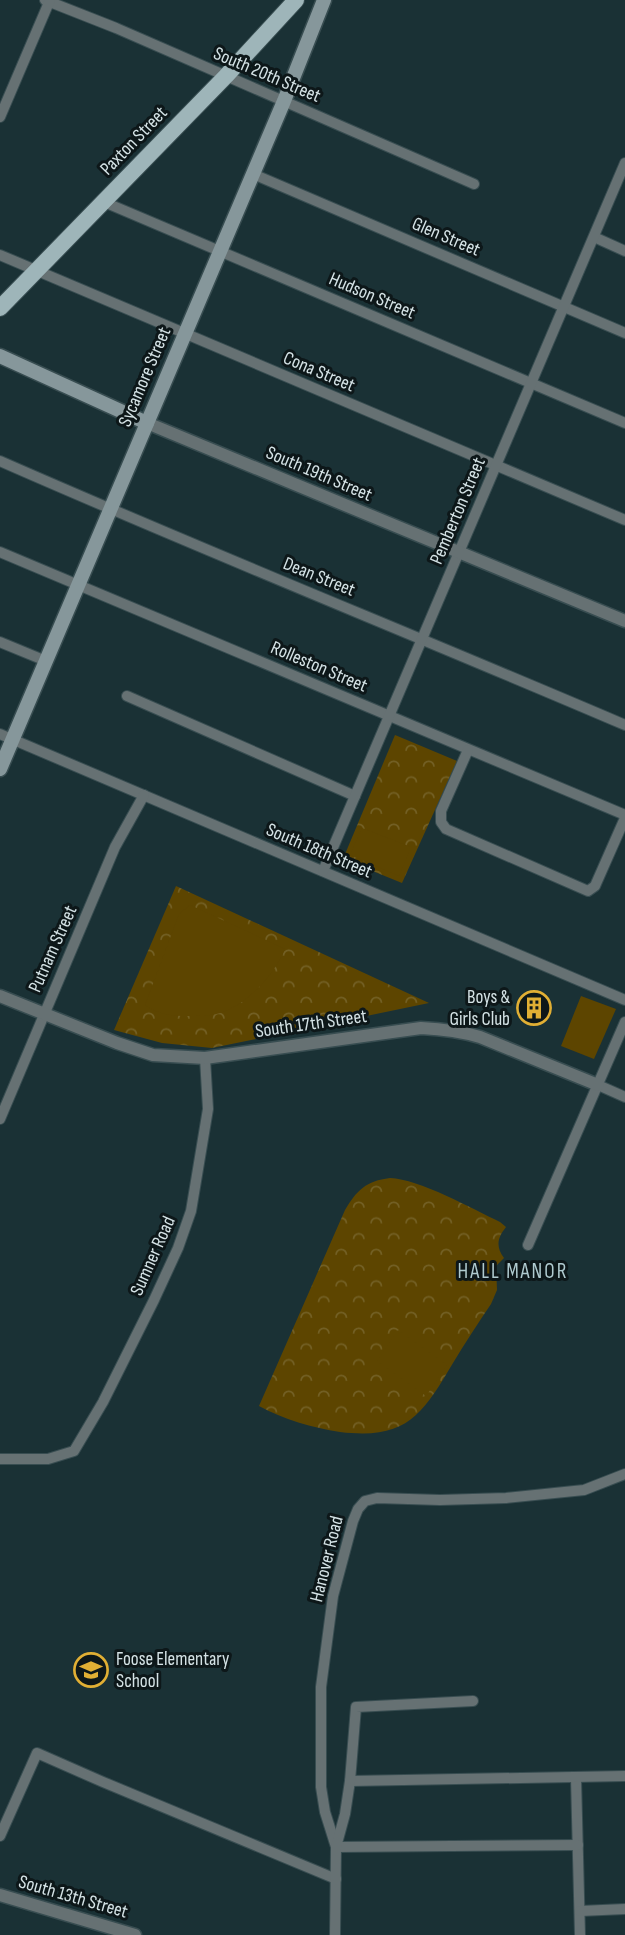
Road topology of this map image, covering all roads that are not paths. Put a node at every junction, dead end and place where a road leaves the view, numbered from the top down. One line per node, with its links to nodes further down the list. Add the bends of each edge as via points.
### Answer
1 (324, 0): 5 (main road, Sycamore Street)
2 (48, 1): 4 (street, South 20th Street); 6 (street)
3 (288, 3): 4 (main road, Paxton Street)
4 (226, 76): 5 (street, South 20th Street); 10 (main road, Paxton Street)
5 (284, 101): 8 (main road, Sycamore Street); 9 (street, South 20th Street)
6 (0, 117)
7 (625, 163): 11 (street, Pemberton Street)
8 (253, 174): 12 (main road, Sycamore Street); 16 (street, Glen Street)
9 (474, 184)
10 (104, 202): 12 (street, Hudson Street); 15 (main road, Paxton Street)
11 (594, 237): 13 (street); 16 (street, Pemberton Street)
12 (220, 250): 19 (main road, Sycamore Street); 21 (street, Hudson Street)
13 (625, 251)
14 (0, 255): 15 (street, Cona Street)
15 (37, 271): 17 (main road, Paxton Street); 19 (street, Cona Street)
16 (564, 306): 18 (street, Glen Street); 21 (street, Pemberton Street)
17 (0, 308)
18 (625, 333)
19 (185, 334): 22 (main road, Sycamore Street); 25 (street, Cona Street)
20 (0, 356): 22 (main road, South 19th Street)
21 (531, 383): 23 (street, Hudson Street); 25 (street, Pemberton Street)
22 (147, 423): 26 (main road, Sycamore Street); 29 (street, South 19th Street)
23 (625, 423)
24 (0, 461): 26 (street, Dean Street)
25 (496, 466): 27 (street, Cona Street); 29 (street, Pemberton Street)
26 (110, 509): 30 (main road, Sycamore Street); 32 (street, Dean Street)
27 (625, 520)
28 (0, 552): 30 (street, Rolleston Street)
29 (459, 553): 31 (street, South 19th Street); 32 (street, Pemberton Street)
30 (78, 585): 34 (main road, Sycamore Street); 36 (street, Rolleston Street)
31 (625, 621)
32 (422, 639): 36 (street, Pemberton Street); 37 (street, Dean Street)
33 (0, 642): 34 (street)
34 (46, 661): 38 (main road, Sycamore Street)
35 (127, 696): 42 (street)
36 (389, 716): 39 (street, Rolleston Street); 42 (street, Pemberton Street)
37 (625, 725)
38 (6, 737): 40 (main road, Sycamore Street); 41 (street, South 18th Street)
39 (468, 750): 43 (street, Rolleston Street); 43 (street, via 441,811 446,829 588,891 596,886)
40 (0, 769)
41 (144, 796): 44 (street, South 18th Street); 47 (street, Putnam Street, via 115,847)
42 (355, 796): 44 (street, Pemberton Street)
43 (625, 816)
44 (323, 871): 46 (street, South 18th Street)
45 (0, 996): 47 (street, South 17th Street)
46 (625, 1000)
47 (43, 1014): 49 (street, South 17th Street, via 153,1055); 52 (street, Putnam Street)
48 (625, 1023): 50 (street)
49 (205, 1058): 50 (street, South 17th Street, via 441,1029 480,1037); 54 (street, Sumner Road, via 208,1109 191,1211 178,1248 103,1402 74,1451 48,1459)
50 (598, 1085): 51 (street, South 17th Street); 53 (street)
51 (625, 1097)
52 (0, 1119)
53 (528, 1245)
54 (0, 1459)
55 (625, 1474): 62 (street, Hanover Road, via 584,1490 506,1498 377,1499 365,1501 358,1509 333,1596 321,1687 321,1787)
56 (473, 1700): 59 (street, via 356,1707)
57 (625, 1776): 58 (street)
58 (576, 1778): 59 (street); 61 (street)
59 (350, 1782): 62 (street)
60 (0, 1836): 63 (street, via 37,1752)
61 (578, 1845): 62 (street); 66 (street)
62 (336, 1847): 63 (street)
63 (336, 1879): 68 (street)
64 (0, 1895): 67 (street, South 13th Street)
65 (625, 1909): 66 (street)
66 (580, 1911): 69 (street)
67 (135, 1935)
68 (335, 1935)
69 (580, 1935)

